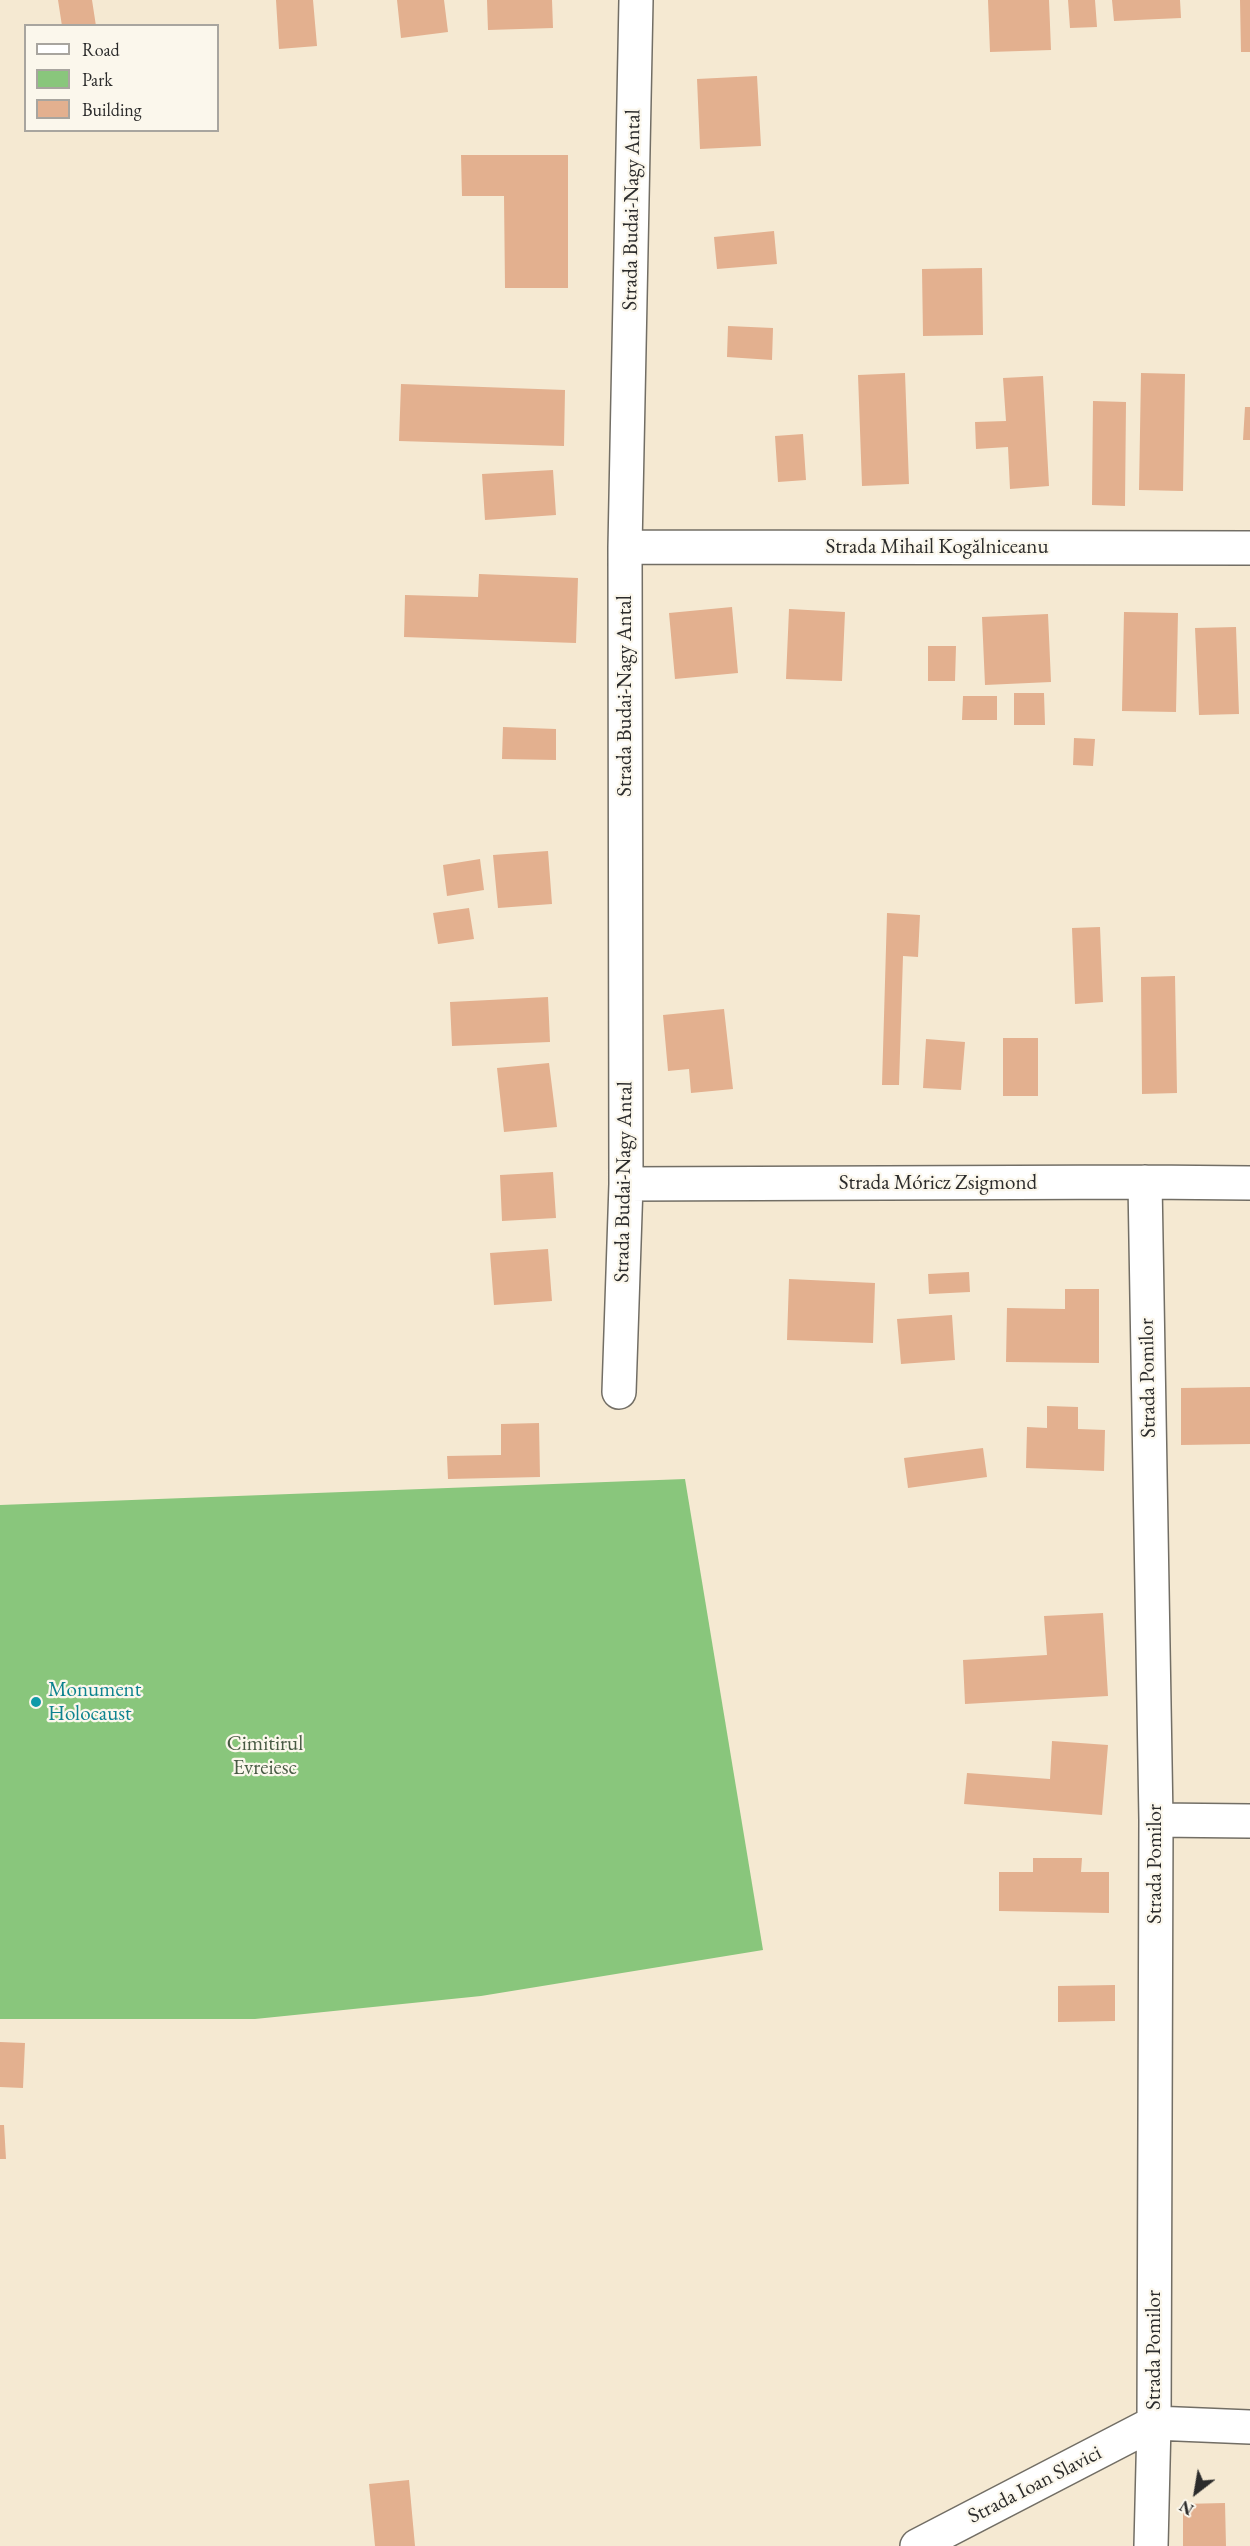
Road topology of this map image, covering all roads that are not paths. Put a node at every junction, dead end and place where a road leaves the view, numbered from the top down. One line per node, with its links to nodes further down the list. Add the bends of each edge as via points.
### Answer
1 (636, 0): 2 (street, Strada Budai-Nagy Antal)
2 (625, 547): 3 (street, Strada Mihail Kogălniceanu); 6 (street, Strada Budai-Nagy Antal)
3 (1250, 548)
4 (1145, 1182): 5 (street, Strada Móricz Zsigmond); 6 (street, Strada Móricz Zsigmond); 8 (street, Strada Pomilor)
5 (1250, 1183)
6 (626, 1184): 7 (street, Strada Budai-Nagy Antal)
7 (619, 1392)
8 (1156, 1820): 9 (street); 10 (street, Strada Pomilor)
9 (1250, 1821)
10 (1154, 2423): 11 (street); 12 (street, Strada Ioan Slavici); 13 (street, Strada Pomilor)
11 (1250, 2427)
12 (917, 2546)
13 (1151, 2546)

